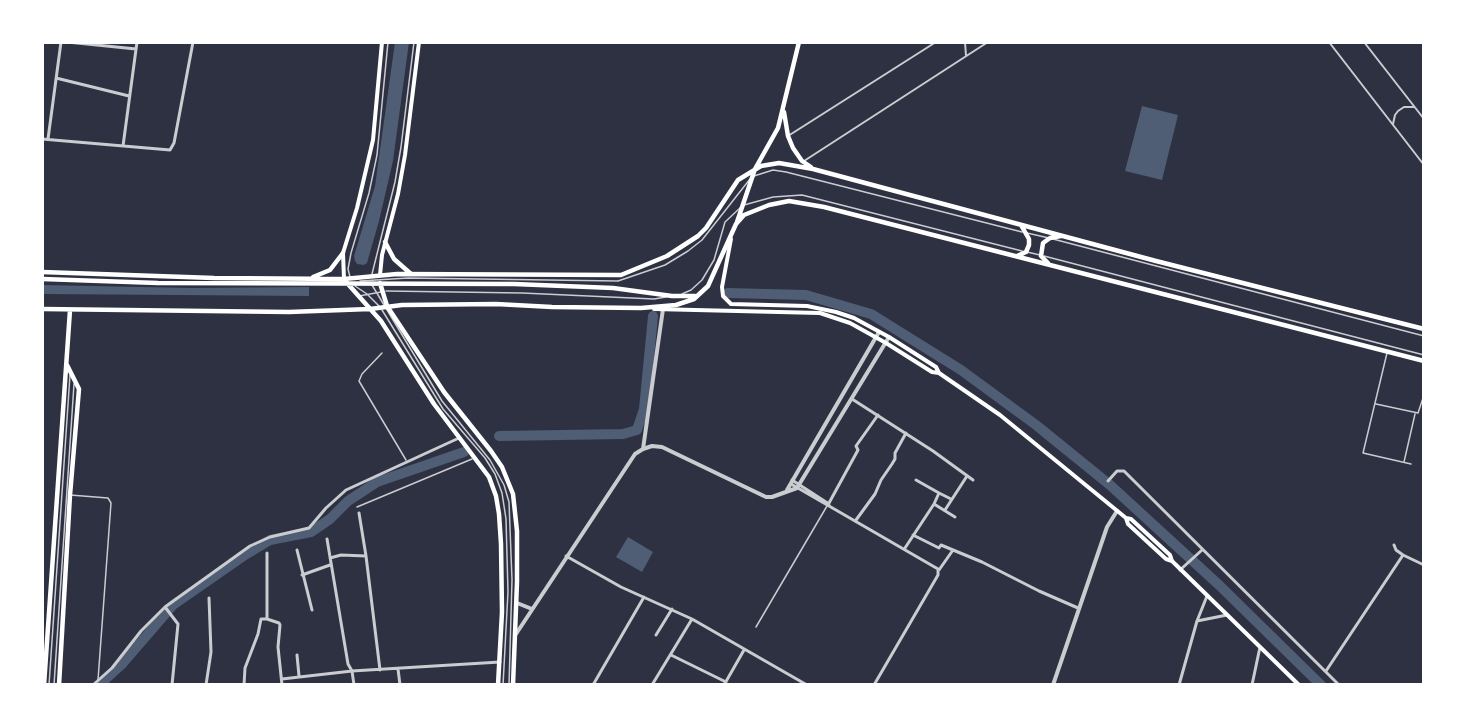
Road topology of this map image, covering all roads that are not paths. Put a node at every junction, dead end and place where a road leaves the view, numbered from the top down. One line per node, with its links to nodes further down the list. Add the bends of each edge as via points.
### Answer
1 (61, 42): 17 (street)
2 (67, 42): 15 (street)
3 (136, 42): 15 (street)
4 (193, 42): 26 (street, via 170,150)
5 (382, 42): 41 (main road, via 373,140)
6 (388, 42): 51 (lane, via 377,155 351,253)
7 (414, 42): 50 (lane, via 395,182)
8 (419, 42): 39 (main road, via 405,155)
9 (799, 42): 20 (main road)
10 (936, 42): 23 (street)
11 (965, 42): 16 (street)
12 (988, 42): 16 (street)
13 (1329, 42): 22 (street)
14 (1364, 42): 19 (street)
15 (136, 49): 18 (street)
16 (966, 56): 27 (street)
17 (56, 78): 18 (street); 25 (street)
18 (129, 96): 26 (street)
19 (1414, 106): 21 (street); 22 (street, via 1398,111)
20 (783, 110): 23 (main road); 29 (main road, via 778,128)
21 (1424, 119)
22 (1393, 124): 28 (street)
23 (789, 136): 27 (main road)
24 (42, 139): 25 (street)
25 (48, 139): 26 (street)
26 (123, 146)
27 (802, 161): 30 (main road)
28 (1424, 165)
29 (755, 169): 30 (main road, via 779,163); 31 (main road); 46 (main road, via 738,180 698,236 667,256 621,275)
30 (813, 169): 34 (main road)
31 (753, 177): 32 (main road); 35 (lane, via 786,172); 49 (lane, via 702,240 688,251 665,265 618,281)
32 (743, 206): 33 (main road); 40 (lane, via 773,197 802,195); 57 (lane, via 725,222 714,260 702,280 691,290)
33 (736, 224): 36 (main road); 43 (main road, via 758,208 796,201)
34 (1021, 225): 35 (main road); 37 (main road)
35 (1026, 232): 38 (lane); 40 (main road)
36 (732, 236): 55 (main road); 67 (main road, via 722,287 723,296 731,304 821,308 854,318)
37 (1061, 236): 38 (main road); 66 (main road)
38 (1050, 238): 42 (main road, via 1043,243); 68 (lane)
39 (385, 242): 46 (main road, via 394,259); 49 (main road)
40 (1026, 252): 42 (lane); 43 (main road)
41 (343, 253): 47 (main road, via 330,270); 51 (main road)
42 (1041, 255): 44 (main road); 74 (lane)
43 (1014, 256): 44 (main road)
44 (1053, 266): 72 (main road)
45 (42, 272): 47 (main road)
46 (411, 274): 49 (main road)
47 (311, 278): 51 (main road)
48 (42, 279): 51 (main road, via 158,283)
49 (380, 279): 50 (main road); 50 (main road); 52 (main road); 57 (main road, via 613,288)
50 (371, 280): 51 (main road); 53 (lane)
51 (350, 281): 54 (lane); 56 (main road)
52 (382, 292): 53 (lane); 57 (lane, via 654,299); 59 (main road)
53 (375, 293): 54 (lane); 59 (lane)
54 (368, 294): 56 (lane); 59 (lane)
55 (700, 295): 57 (main road); 60 (main road, via 676,305)
56 (358, 296): 62 (main road)
57 (672, 296)
58 (402, 305): 59 (main road); 60 (main road); 65 (main road, via 396,308)
59 (383, 306): 62 (main road); 65 (main road); 169 (lane, via 443,409 485,458 502,493 508,592); 170 (lane, via 442,402 490,460 504,485 509,502 512,580)
60 (641, 308): 63 (main road)
61 (42, 309): 64 (main road)
62 (370, 309): 64 (main road); 86 (main road)
63 (663, 309): 69 (main road, via 820,313); 87 (street)
64 (70, 310): 76 (main road)
65 (395, 315): 130 (main road, via 444,392 502,467 513,494)
66 (1424, 329)
67 (879, 332): 69 (street); 70 (main road)
68 (1424, 336)
69 (876, 337): 71 (main road); 96 (street)
70 (889, 337): 71 (street); 78 (main road, via 936,367)
71 (886, 343): 78 (main road); 81 (street)
72 (1388, 352): 75 (main road); 82 (lane)
73 (382, 353): 89 (lane, via 359,381)
74 (1424, 355)
75 (1424, 361)
76 (66, 362): 77 (main road); 157 (main road)
77 (71, 372): 79 (main road); 158 (lane)
78 (939, 373): 106 (main road, via 1025,434)
79 (74, 380): 100 (main road, via 78,389); 159 (lane)
80 (1424, 395): 83 (lane, via 1420,412)
81 (852, 399): 84 (street); 97 (street)
82 (1376, 404): 83 (lane); 90 (lane, via 1363,453)
83 (1415, 413): 90 (lane)
84 (878, 415): 85 (street); 103 (street, via 856,446 858,450)
85 (906, 433): 92 (street); 109 (street, via 875,494)
86 (459, 438): 88 (main road); 89 (street)
87 (643, 449): 98 (street, via 662,447 675,452 761,496 772,497); 120 (street, via 635,454)
88 (474, 455): 104 (lane); 147 (main road, via 489,477 500,514)
89 (407, 461): 132 (street, via 346,490 309,528 250,546)
90 (1403, 462): 91 (lane)
91 (1411, 464)
92 (967, 476): 94 (street); 101 (street)
93 (916, 480): 99 (street)
94 (973, 480)
95 (1108, 481): 116 (street, via 1118,471 1124,471)
96 (791, 482): 97 (street); 98 (street)
97 (798, 486): 98 (street); 103 (street)
98 (786, 491)
99 (939, 494): 101 (street); 102 (street)
100 (70, 495): 155 (lane, via 108,498 111,503); 160 (main road)
101 (952, 499): 105 (street)
102 (934, 504): 105 (street); 110 (street)
103 (828, 505): 109 (street); 140 (lane)
104 (357, 507)
105 (945, 510): 108 (street)
106 (1118, 512): 125 (main road); 131 (street, via 1107,527)
107 (359, 513): 119 (street)
108 (955, 517)
109 (856, 520): 113 (street)
110 (913, 535): 113 (street); 115 (street, via 939,548 941,545)
111 (327, 540): 121 (street)
112 (1394, 545): 118 (street)
113 (905, 548): 124 (street)
114 (297, 550): 126 (street)
115 (953, 550): 124 (street); 131 (street)
116 (1202, 550): 125 (street); 151 (street)
117 (267, 553): 137 (street)
118 (1403, 555): 122 (street); 151 (street)
119 (366, 556): 121 (street); 149 (street)
120 (566, 556): 128 (street); 133 (street)
121 (330, 558): 123 (street)
122 (1424, 565)
123 (330, 566): 126 (street); 150 (street)
124 (939, 570): 175 (street)
125 (1180, 570): 127 (main road)
126 (302, 575): 135 (street)
127 (1207, 596): 136 (main road); 139 (street)
128 (644, 597): 134 (street); 171 (street)
129 (209, 598): 163 (street, via 211,652)
130 (517, 603): 133 (street); 141 (main road)
131 (1078, 608): 176 (street)
132 (166, 609): 155 (street, via 141,631); 162 (street, via 178,624)
133 (532, 609): 141 (street)
134 (672, 609): 138 (street); 142 (street)
135 (312, 610)
136 (1227, 615): 139 (street); 143 (main road)
137 (267, 619): 153 (street, via 280,625); 164 (street, via 261,619 245,668)
138 (692, 619): 144 (street); 145 (street)
139 (1197, 621): 177 (street)
140 (756, 627)
141 (515, 635): 170 (main road)
142 (656, 635)
143 (1260, 647): 178 (street); 179 (main road)
144 (744, 650): 154 (street); 156 (street)
145 (671, 654): 156 (street); 172 (street)
146 (297, 655): 152 (street)
147 (500, 662): 148 (street); 168 (main road)
148 (398, 668): 149 (street); 167 (street)
149 (380, 669): 150 (street)
150 (352, 671): 152 (street); 166 (street)
151 (1326, 671): 180 (street)
152 (299, 676): 153 (street)
153 (282, 679): 165 (street)
154 (797, 680): 173 (street); 174 (street)
155 (98, 682): 161 (street)
156 (725, 683)
157 (44, 685)
158 (49, 685)
159 (54, 685)
160 (59, 685)
161 (93, 685)
162 (172, 685)
163 (206, 685)
164 (244, 685)
165 (282, 685)
166 (354, 685)
167 (400, 685)
168 (498, 685)
169 (503, 685)
170 (511, 685)
171 (593, 685)
172 (652, 685)
173 (794, 685)
174 (807, 685)
175 (874, 685)
176 (1053, 685)
177 (1179, 685)
178 (1252, 685)
179 (1299, 685)
180 (1339, 685)

